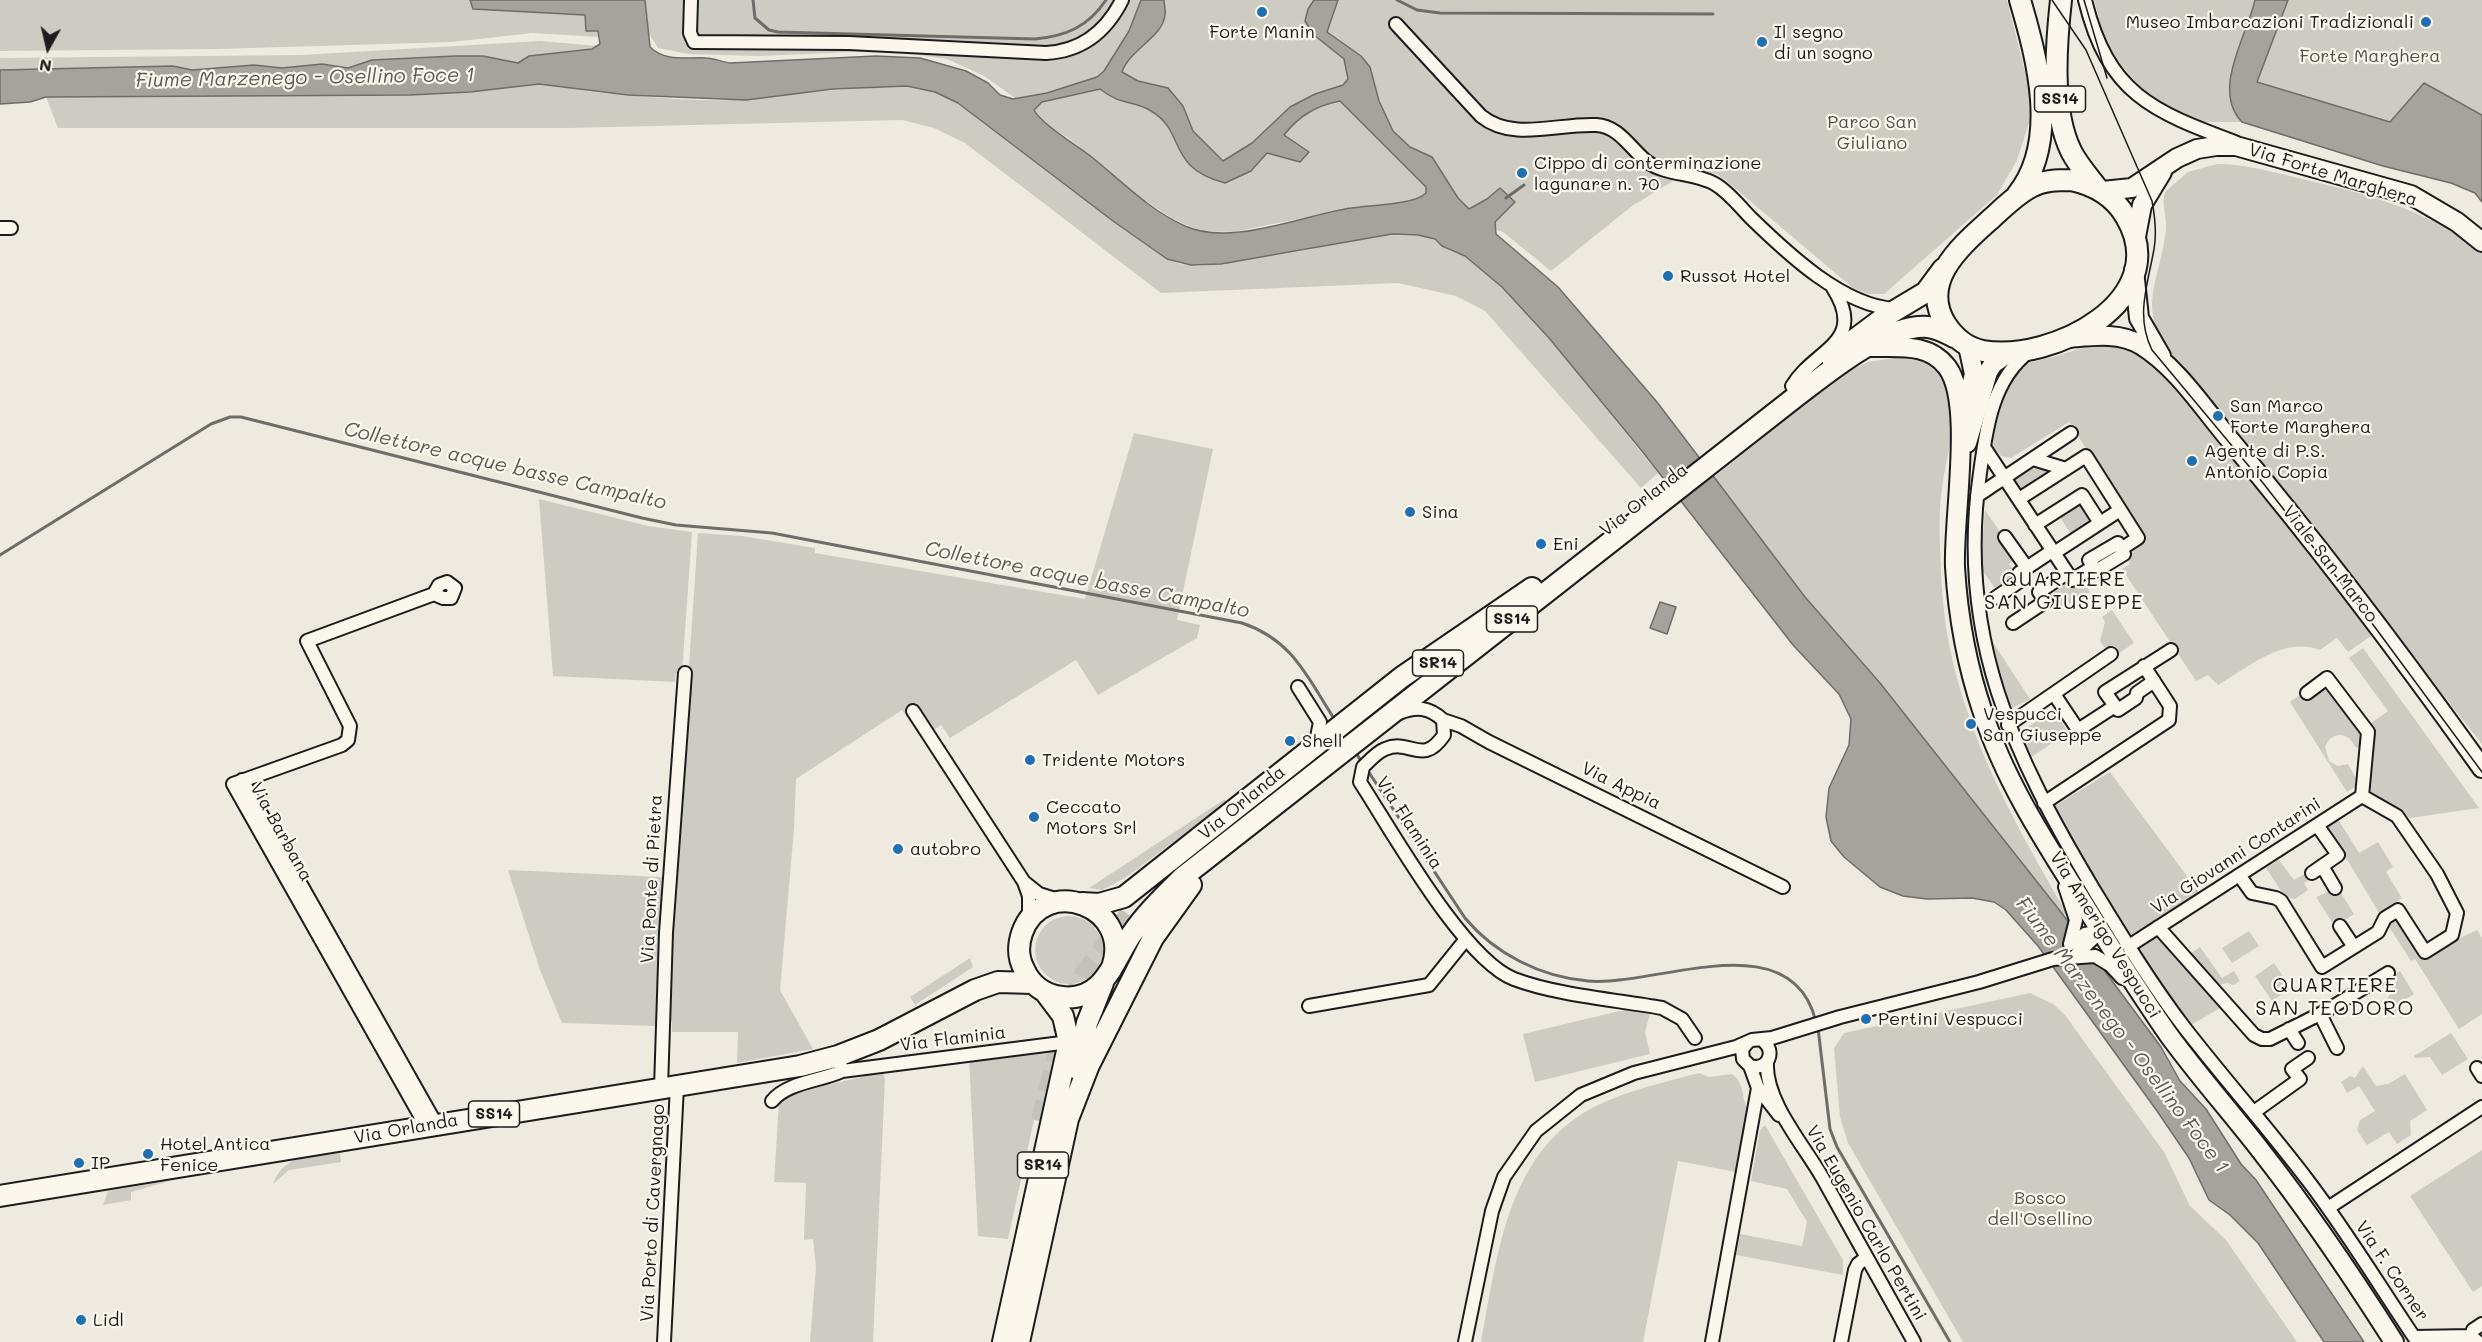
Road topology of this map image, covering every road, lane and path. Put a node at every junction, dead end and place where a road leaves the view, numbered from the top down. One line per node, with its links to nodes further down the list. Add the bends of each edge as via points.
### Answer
1 (692, 0): 2 (street, via 690,33 694,42 849,43 1046,53 1086,43 1111,19)
2 (1122, 0)
3 (2020, 0): 10 (main road, SS14, via 2036,56 2041,102 2033,165)
4 (2061, 0): 9 (main road, SS14, via 2056,61 2065,134 2075,158)
5 (2085, 0): 7 (street, via 2103,52 2131,90 2169,117)
6 (1396, 24): 15 (street, via 1488,122 1512,130 1597,125 1609,128 1661,169 1716,184)
7 (2256, 150): 8 (main road, Via Forte Marghera, via 2216,146); 12 (main road, Via Forte Marghera, via 2411,195)
8 (2173, 160): 9 (main road, Via Forte Marghera, via 2132,188); 11 (main road, Via Forte Marghera, via 2156,179 2142,205)
9 (2100, 190): 10 (main road, via 2071,180 2049,181); 11 (main road, via 2125,214)
10 (2015, 197): 13 (main road, SS14)
11 (2135, 242): 14 (main road)
12 (2482, 242)
13 (1943, 269): 16 (main road, Via Orlanda / SS14, via 1926,292); 18 (main road, via 1938,280 1940,315)
14 (2134, 270): 17 (main road, SS14, via 2116,303 2094,324); 21 (main road, Viale San Marco, via 2139,318)
15 (1833, 287): 16 (street, via 1866,304); 22 (street, via 1844,308 1839,338)
16 (1899, 309): 22 (main road, Via Orlanda / SS14)
17 (2070, 338): 20 (main road, SS14); 21 (main road, Viale San Marco, via 2124,338 2141,345)
18 (1961, 342): 19 (main road, Via Orlanda / SS14, via 1933,328 1913,328 1886,336); 20 (main road, SS14, via 1981,351); 23 (main road, Via Amerigo Vespucci, via 1974,374)
19 (1870, 347): 23 (main road, Via Amerigo Vespucci, via 1911,347 1940,359 1959,392); 26 (main road, Via Orlanda / SS14, via 1835,367)
20 (2020, 352): 25 (street, via 2002,379); 29 (main road, Via Amerigo Vespucci, via 1993,364)
21 (2168, 367): 60 (main road, Viale San Marco, via 2348,586)
22 (1792, 386): 26 (main road, Via Orlanda / SS14)
23 (1960, 431): 29 (main road, Via Amerigo Vespucci)
24 (2071, 433): 27 (street)
25 (1984, 447): 30 (street); 31 (street)
26 (1716, 451): 32 (main road, Via Orlanda / SS14)
27 (2033, 459): 28 (street); 30 (street)
28 (2066, 469): 33 (street); 34 (street, via 2086,456)
29 (1959, 471): 63 (main road, Via Amerigo Vespucci, via 1954,546 1964,644 1995,746)
30 (2004, 478): 31 (street); 33 (street)
31 (1977, 496): 57 (street, via 1974,566 1980,620 1993,684)
32 (1658, 497): 49 (main road, Via Orlanda / SS14); 58 (main road, Via Orlanda / SS14, via 1519,598 1456,638)
33 (2019, 499): 36 (street)
34 (2120, 510): 35 (street); 40 (street, via 2138,538 2121,549 2124,554 2096,571 2093,567 2072,580)
35 (2100, 523): 36 (street, via 2082,495); 38 (street)
36 (2035, 525): 38 (street)
37 (2005, 537): 39 (street)
38 (2053, 552): 39 (street); 40 (street)
39 (2027, 568): 42 (street, via 2019,573 2023,579)
40 (2067, 573): 43 (street, via 2039,592 2046,601)
41 (434, 594): 109 (street, Via Barbana, via 307,641 350,726 348,740 242,780)
42 (1995, 598)
43 (2013, 623)
44 (2171, 650): 46 (street)
45 (2111, 654): 52 (street)
46 (2144, 666): 48 (street); 53 (street, via 2106,692)
47 (685, 673): 101 (street, Via Ponte di Pietra, via 666,933)
48 (2154, 681): 53 (street, via 2118,710); 62 (street, via 2170,706 2166,724)
49 (1432, 683): 55 (street, Via Flaminia, via 1431,703); 56 (main road, Via Orlanda / SS14)
50 (1298, 687): 59 (street)
51 (2307, 693): 61 (street, via 2327,678 2368,732)
52 (2054, 694): 53 (street, via 2078,730); 57 (street)
53 (2115, 706)
54 (913, 711): 67 (street, Via Orlanda)
55 (1438, 715): 56 (street, via 1424,708 1407,710); 68 (street, Via Appia); 76 (street, Via Flaminia, via 1444,735 1433,749 1385,749 1363,767 1360,783)
56 (1378, 725): 58 (main road, Via Orlanda / SS14)
57 (2008, 725): 62 (street)
58 (1356, 727): 59 (main road, Via Orlanda / SS14)
59 (1332, 741): 65 (main road, Via Orlanda / SS14); 70 (main road, Via Orlanda / SS14, via 1124,897 1099,904); 71 (main road, via 1178,868)
60 (2482, 768)
61 (2362, 796): 64 (street, Via Giovanni Contarini); 78 (street, via 2397,816 2437,874 2457,913 2452,935 2425,952 2398,910 2385,918 2378,932)
62 (2044, 803): 77 (street)
63 (2027, 811): 75 (main road, Via Amerigo Vespucci); 80 (street, via 2073,904)
64 (2317, 825): 66 (street, Via Giovanni Contarini); 69 (street, via 2338,855 2317,869)
65 (1234, 840): 82 (main road, SS14, via 1184,877 1160,901 1131,935); 107 (main road, SR14, via 1190,886 1153,938 1089,1065)
66 (2239, 875): 74 (street, Via Giovanni Contarini); 78 (street, via 2252,893 2280,901 2322,967)
67 (1024, 882): 70 (street, Via Orlanda, via 1039,894); 72 (street, Via Orlanda, via 1029,896)
68 (1783, 887)
69 (2335, 888)
70 (1069, 902): 72 (main road, SS14, via 1047,906); 82 (main road, via 1099,913 1113,932 1116,948)
71 (1129, 915)
72 (1029, 921): 79 (main road, SS14)
73 (2340, 926): 78 (street)
74 (2158, 927): 77 (street, Via Giovanni Contarini); 87 (street, via 2254,1035 2270,1038)
75 (2092, 936): 80 (street); 89 (main road, Via Amerigo Vespucci)
76 (1466, 939): 85 (street, via 1429,985); 90 (street, Via Flaminia, via 1489,964 1515,979 1662,1008 1682,1019)
77 (2129, 946): 106 (street, via 2184,1027)
78 (2354, 947)
79 (1019, 950): 83 (main road, via 1024,971); 84 (main road, Via Orlanda / SS14, via 1011,963)
80 (2073, 950): 88 (street, via 2031,968); 89 (street, via 2095,956 2118,973)
81 (2388, 973): 86 (street)
82 (1107, 976): 83 (main road, SS14, via 1091,992 1076,997 1060,997); 107 (main road, SR14, via 1087,1023)
83 (1039, 988): 84 (main road, Via Orlanda / SS14, via 998,982); 92 (main road, SR14, via 1063,1016)
84 (975, 990): 99 (main road, Via Orlanda / SS14)
85 (1309, 1006)
86 (2320, 1014): 87 (street); 95 (street)
87 (2289, 1029): 94 (street)
88 (1797, 1030): 91 (street); 98 (street)
89 (2170, 1037): 124 (main road, Via Amerigo Vespucci, via 2302,1205)
90 (1695, 1038)
91 (1762, 1040): 93 (street); 98 (street, via 1769,1047)
92 (1069, 1042): 99 (street, Via Flaminia, via 889,1065); 118 (main road, SR14)
93 (1748, 1042): 96 (street); 100 (street, via 1742,1053)
94 (2298, 1043)
95 (2337, 1048)
96 (1705, 1055): 100 (street); 120 (street, via 1634,1073 1590,1090 1536,1131 1514,1160 1496,1196)
97 (2308, 1058): 106 (street, via 2292,1069 2300,1080)
98 (1769, 1059): 100 (street, via 1759,1068); 103 (street, Via Eugenio Carlo Pertini)
99 (840, 1064): 101 (main road, Via Orlanda / SS14); 104 (street, Via Flaminia, via 827,1078 786,1089)
100 (1748, 1065): 102 (street, Via Eugenio Carlo Pertini)
101 (669, 1087): 109 (main road, Via Orlanda / SS14); 116 (street, Via Porto di Cavergnago)
102 (1758, 1088): 103 (street, Via Eugenio Carlo Pertini); 110 (street)
103 (1770, 1098): 110 (street); 113 (street, Via Eugenio Carlo Pertini, via 1820,1175)
104 (772, 1101)
105 (2482, 1107): 112 (street)
106 (2254, 1112): 112 (street)
107 (1068, 1119): 119 (main road, SR14)
108 (1041, 1121): 117 (main road, SR14)
109 (431, 1125): 111 (main road, Via Orlanda / SS14)
110 (1750, 1132): 121 (street)
111 (0, 1196)
112 (2328, 1208): 115 (street, Via F. Corner, via 2414,1337)
113 (1866, 1258): 122 (street, via 1855,1270); 123 (street, Via Eugenio Carlo Pertini)
114 (2482, 1324): 115 (street, Via F. Corner, via 2473,1330)
115 (2475, 1339)
116 (664, 1342)
117 (992, 1342)
118 (1003, 1342)
119 (1019, 1342)
120 (1465, 1342)
121 (1712, 1342)
122 (1841, 1342)
123 (1914, 1342)
124 (2394, 1342)

